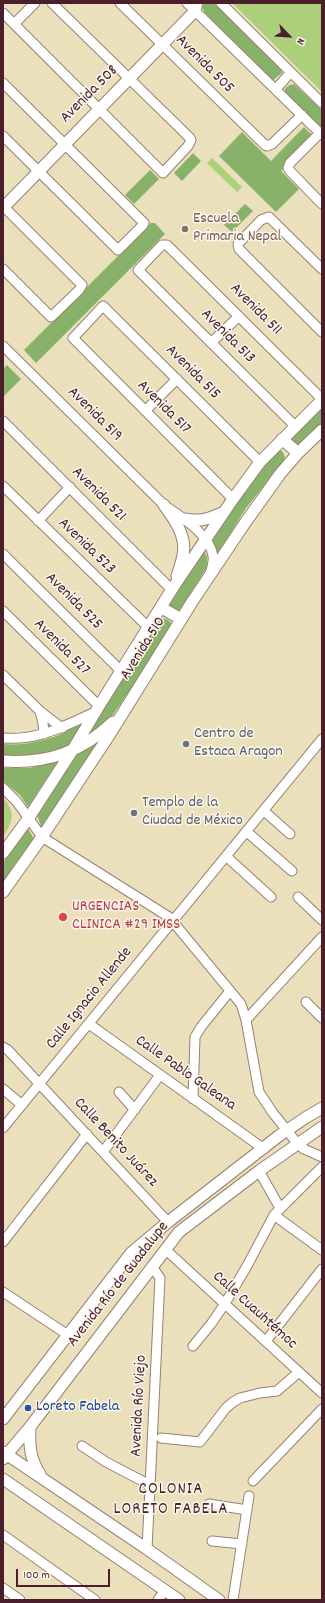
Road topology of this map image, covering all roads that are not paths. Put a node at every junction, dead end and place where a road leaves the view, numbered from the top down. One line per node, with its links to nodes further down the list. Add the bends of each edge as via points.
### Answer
1 (35, 3): 7 (street)
2 (52, 3): 10 (street)
3 (120, 3): 8 (street, Avenida 505)
4 (221, 3): 9 (street)
5 (193, 6): 8 (main road, Avenida 508); 12 (street)
6 (3, 13): 7 (street)
7 (14, 24): 14 (street)
8 (162, 45): 10 (main road, Avenida 508); 15 (street, Avenida 505, via 262,144 272,144)
9 (291, 72): 12 (street); 13 (street)
10 (129, 79): 14 (main road, Avenida 508); 14 (street, via 191,140 163,173)
11 (3, 83): 18 (street)
12 (276, 89): 15 (street)
13 (322, 103)
14 (98, 109): 18 (main road, Avenida 508)
15 (302, 115): 16 (street)
16 (321, 134): 20 (street, via 290,163 288,168)
17 (3, 136): 19 (street)
18 (64, 144): 19 (main road, Avenida 508); 19 (street, via 144,223 118,250)
19 (38, 170): 21 (main road, Avenida 508)
20 (322, 204)
21 (3, 207): 22 (street, via 82,285 51,317)
22 (3, 268)
23 (322, 269): 26 (street, via 266,217 238,246 239,250)
24 (138, 270): 25 (street, Avenida 511, via 166,244); 28 (street, Avenida 513)
25 (240, 316): 28 (street); 31 (street, Avenida 511)
26 (322, 332)
27 (73, 338): 30 (street, Avenida 515, via 104,306); 32 (street, Avenida 517)
28 (211, 343): 34 (street, Avenida 513)
29 (3, 346): 42 (street, Avenida 519)
30 (177, 379): 32 (street); 38 (street, Avenida 515)
31 (322, 399): 34 (main road, Avenida 510)
32 (145, 411): 41 (street, Avenida 517)
33 (3, 421): 40 (street, Avenida 521)
34 (295, 426): 36 (main road, Avenida 510)
35 (322, 430): 37 (main road, Avenida 510)
36 (282, 439): 37 (main road); 38 (main road, Avenida 510)
37 (298, 453): 48 (main road, Avenida 510, via 245,522)
38 (260, 462): 41 (main road, Avenida 510)
39 (3, 486): 45 (street, Avenida 523)
40 (70, 487): 45 (street); 49 (street, Avenida 521)
41 (233, 499): 43 (main road, Avenida 510)
42 (164, 505): 44 (street, Avenida 519); 49 (main road, via 182,537 184,553)
43 (224, 511): 44 (main road, via 209,519); 46 (main road, Avenida 510)
44 (184, 519): 46 (street, Avenida 519, via 194,526)
45 (38, 520): 53 (street, Avenida 523)
46 (205, 540): 48 (street, Avenida 519, via 213,554); 49 (main road, Avenida 510)
47 (3, 554): 54 (street, Avenida 525)
48 (210, 574): 52 (main road, Avenida 510)
49 (173, 588): 50 (main road, Avenida 510)
50 (162, 608): 52 (main road); 53 (main road, Avenida 510)
51 (3, 611): 56 (street, Avenida 527)
52 (182, 619): 60 (main road, Avenida 510, via 124,711)
53 (149, 628): 54 (main road, Avenida 510)
54 (121, 671): 56 (main road, Avenida 510)
55 (3, 674): 57 (street)
56 (97, 709): 58 (street); 60 (main road); 63 (main road, Avenida 510)
57 (40, 711): 58 (street); 59 (street)
58 (62, 728): 59 (street)
59 (44, 734): 61 (street)
60 (106, 734): 63 (main road); 70 (main road)
61 (5, 736)
62 (322, 739): 66 (street, Calle Ignacio Allende)
63 (72, 751): 64 (main road, via 43,760); 67 (main road, Avenida 510)
64 (3, 761)
65 (3, 788): 67 (street, via 17,802)
66 (264, 811): 68 (street, Calle Ignacio Allende); 69 (street)
67 (28, 819): 70 (street); 71 (main road, Avenida 510)
68 (247, 832): 72 (street, Calle Ignacio Allende); 73 (street)
69 (290, 834)
70 (42, 837): 74 (main road); 78 (street, via 164,913)
71 (3, 853)
72 (227, 856): 75 (street); 78 (street, Calle Ignacio Allende)
73 (292, 871)
74 (5, 886)
75 (271, 897)
76 (298, 897): 77 (street)
77 (322, 920)
78 (172, 922): 80 (street); 84 (street, Calle Ignacio Allende)
79 (322, 937): 83 (street)
80 (230, 991): 83 (street, via 241,1004); 90 (street, via 200,1027 195,1037)
81 (306, 1002): 82 (street)
82 (322, 1018)
83 (246, 1020): 96 (street, via 259,1092)
84 (89, 1024): 86 (street, Calle Pablo Galeana); 87 (street, Calle Ignacio Allende)
85 (3, 1047): 87 (street, Calle Benito Juárez)
86 (160, 1075): 90 (street, Calle Pablo Galeana); 93 (street)
87 (39, 1085): 91 (street, Calle Ignacio Allende); 97 (street, Calle Benito Juárez)
88 (3, 1089): 91 (street)
89 (119, 1092): 93 (street)
90 (193, 1099): 99 (street, Calle Pablo Galeana)
91 (22, 1105): 94 (street, Calle Ignacio Allende)
92 (322, 1108): 96 (main road, Avenida Río de Guadalupe)
93 (135, 1110): 100 (street)
94 (4, 1125)
95 (322, 1127): 98 (main road, Avenida Río de Guadalupe)
96 (286, 1130): 98 (street); 99 (main road, Avenida Río de Guadalupe)
97 (87, 1134): 100 (street, Calle Benito Juárez); 107 (street)
98 (297, 1143): 101 (street); 103 (main road, Avenida Río de Guadalupe)
99 (264, 1149): 106 (main road, Avenida Río de Guadalupe)
100 (103, 1152): 106 (street, Calle Benito Juárez)
101 (322, 1157)
102 (322, 1167): 104 (street)
103 (259, 1171): 104 (street); 108 (main road, Avenida Río de Guadalupe, via 179,1232)
104 (280, 1208): 105 (street)
105 (274, 1216): 109 (street); 113 (street)
106 (168, 1222): 114 (main road, Avenida Río de Guadalupe, via 131,1253)
107 (3, 1242)
108 (166, 1250): 110 (main road, Avenida Río de Guadalupe); 113 (street, Calle Cuauhtémoc)
109 (322, 1250)
110 (153, 1268): 121 (main road, Avenida Río de Guadalupe); 128 (street, Avenida Río Viejo, via 160,1278)
111 (322, 1269): 115 (street)
112 (3, 1292): 114 (street)
113 (224, 1305): 115 (street, Calle Cuauhtémoc); 116 (street)
114 (68, 1335): 120 (main road, Avenida Río de Guadalupe)
115 (266, 1342): 117 (street, Calle Cuauhtémoc)
116 (193, 1346)
117 (299, 1372): 118 (street, Calle Cuauhtémoc); 122 (street, via 277,1391 260,1393 233,1402 200,1442)
118 (322, 1393)
119 (322, 1409): 127 (street)
120 (4, 1416)
121 (30, 1427): 124 (main road, Avenida Río de Guadalupe); 125 (main road, via 32,1460)
122 (161, 1438)
123 (82, 1446): 128 (street)
124 (4, 1455): 125 (main road)
125 (42, 1478): 137 (main road)
126 (3, 1479): 129 (main road)
127 (253, 1481)
128 (150, 1485): 137 (street, Avenida Río Viejo)
129 (18, 1489): 130 (main road); 139 (main road)
130 (3, 1490)
131 (250, 1496): 133 (street)
132 (209, 1504): 133 (street)
133 (247, 1510): 136 (street)
134 (3, 1535): 141 (street)
135 (212, 1541): 136 (street)
136 (242, 1544): 145 (street)
137 (147, 1549): 144 (main road)
138 (3, 1588): 140 (street)
139 (165, 1590): 142 (street); 143 (main road)
140 (20, 1600)
141 (95, 1600)
142 (158, 1600)
143 (179, 1600)
144 (219, 1600)
145 (233, 1600)

